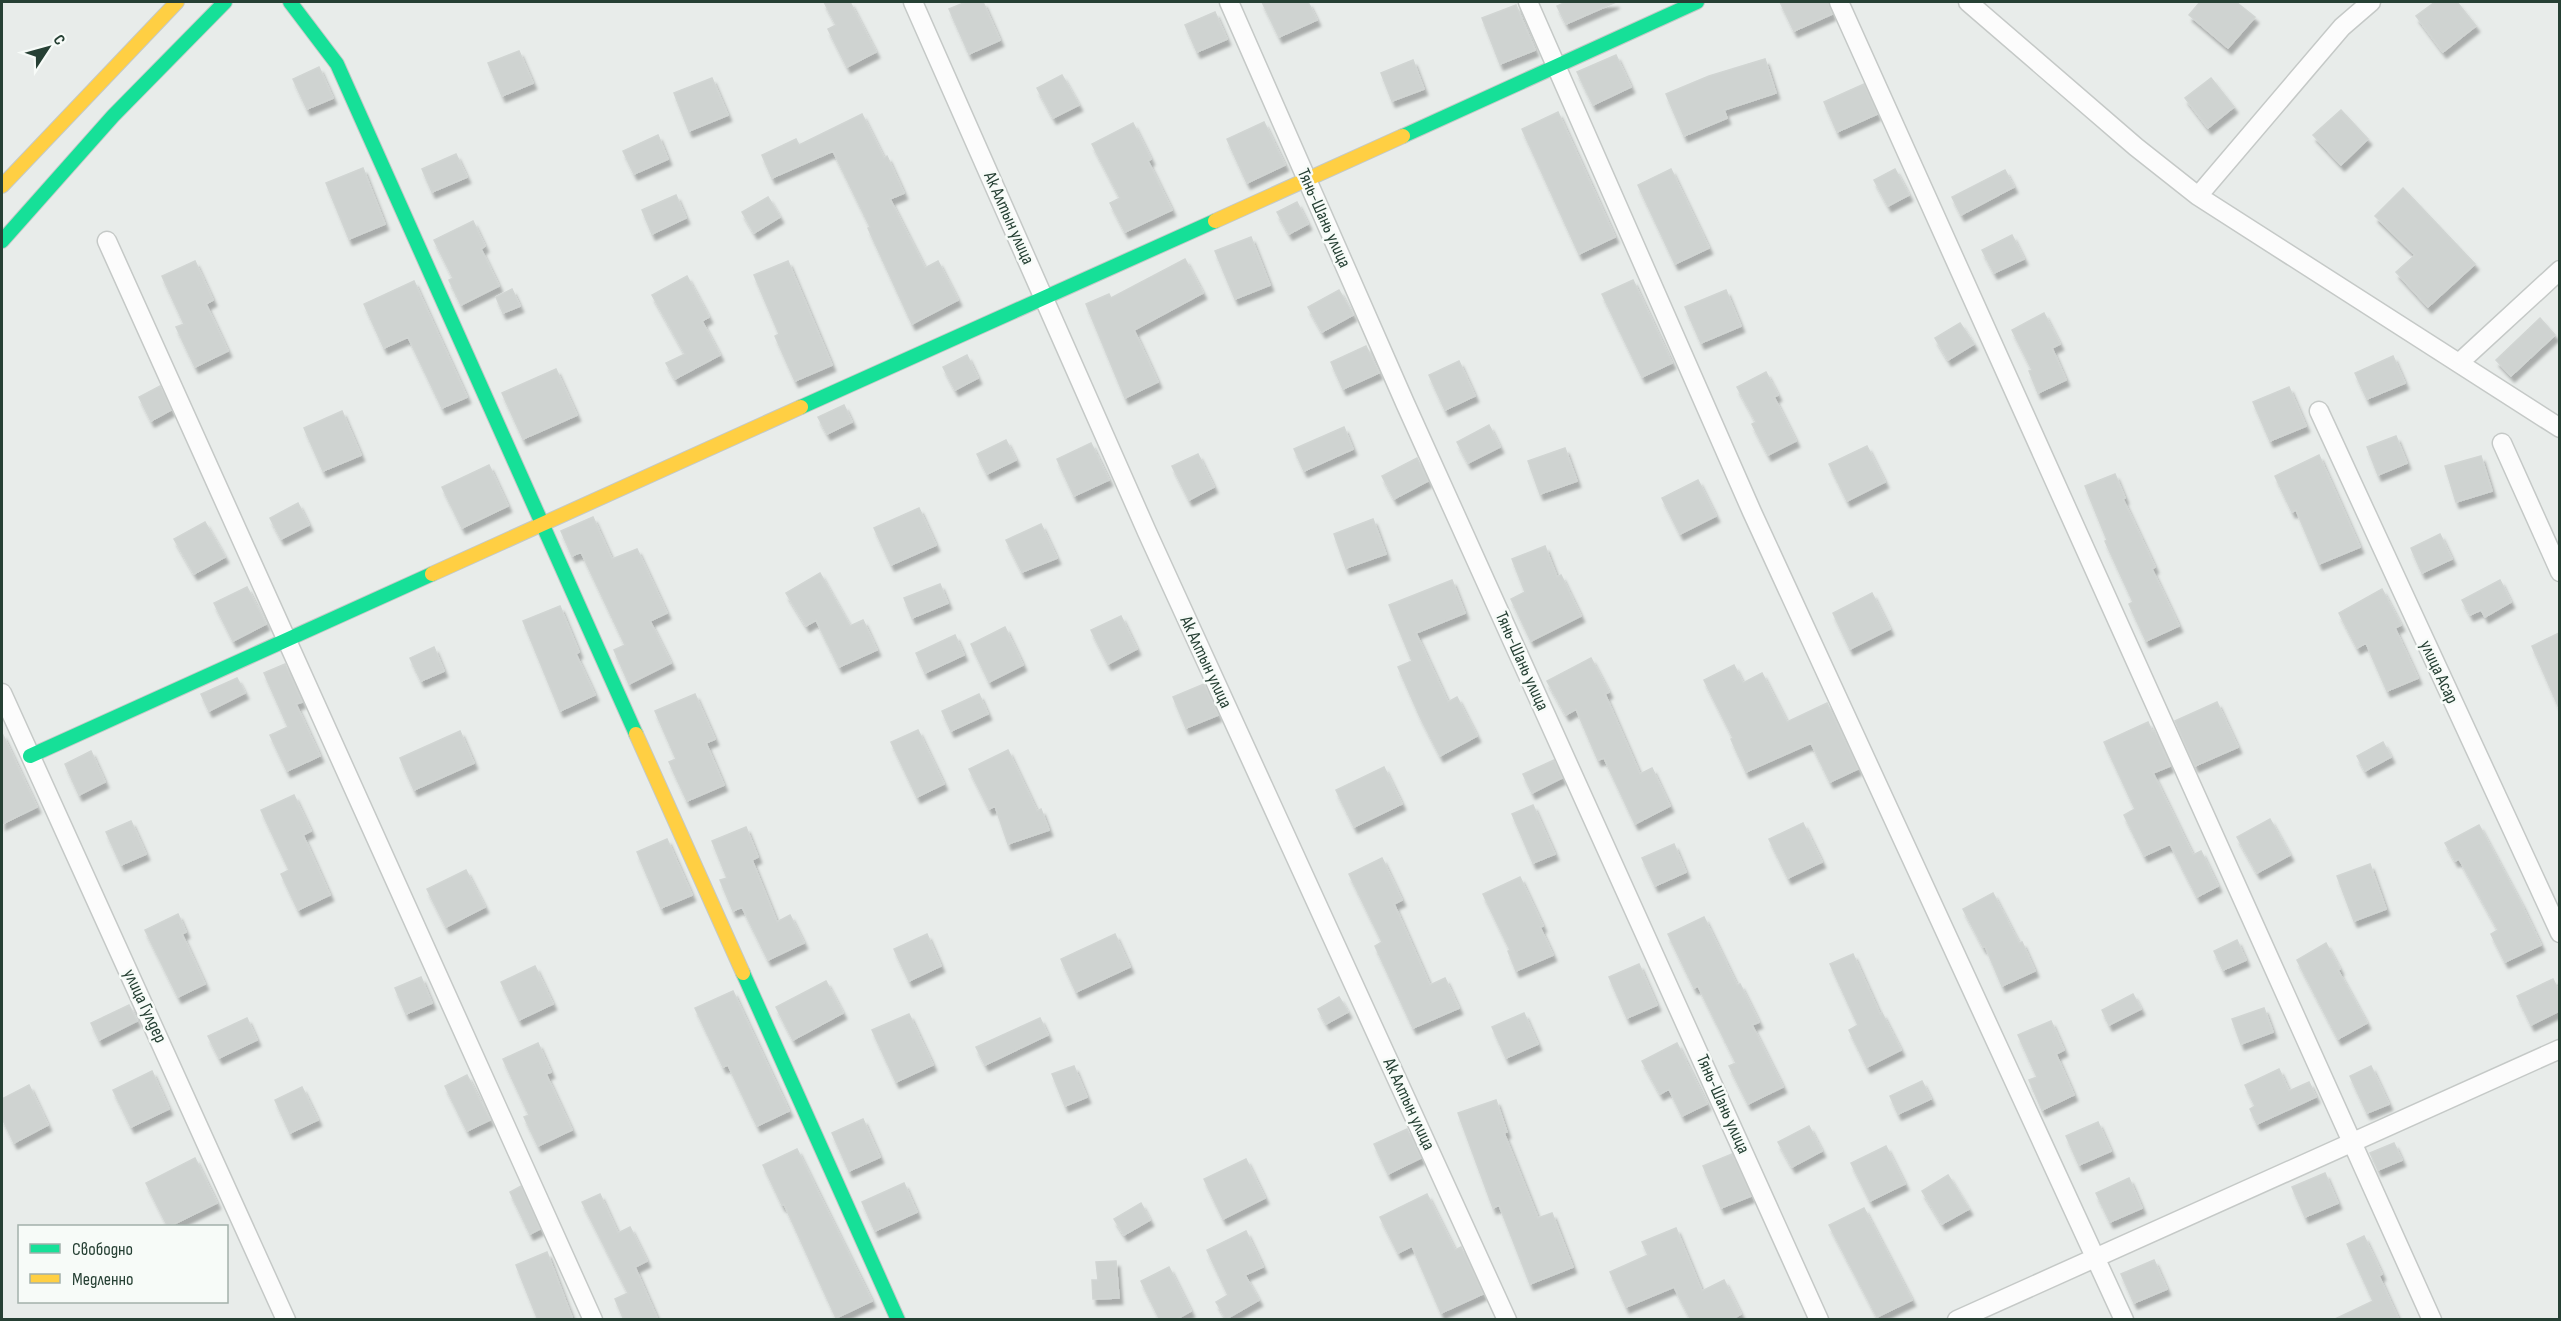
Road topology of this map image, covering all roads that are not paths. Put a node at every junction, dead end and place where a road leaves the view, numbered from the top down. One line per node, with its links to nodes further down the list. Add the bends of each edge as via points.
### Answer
1 (177, 2): 13 (street)
2 (225, 2): 15 (street, via 113,116)
3 (290, 2): 23 (street, via 337,64)
4 (913, 2): 18 (street, Ак Алтын улица)
5 (1229, 2): 12 (street, Тянь-Шань улица)
6 (1528, 2): 11 (street)
7 (1697, 2): 11 (street)
8 (1839, 2): 30 (street)
9 (1968, 2): 14 (street)
10 (2371, 2): 14 (street, via 2342,27)
11 (1556, 66): 12 (street); 31 (street, via 1752,512)
12 (1307, 180): 18 (street); 36 (street, Тянь-Шань улица)
13 (2, 186)
14 (2198, 196): 19 (street)
15 (2, 241)
16 (106, 241): 25 (street)
17 (2559, 270): 19 (street)
18 (1043, 297): 23 (street); 35 (street, Ак Алтын улица)
19 (2460, 362): 21 (street)
20 (2319, 411): 28 (street, улица Асар)
21 (2559, 428)
22 (2502, 443): 24 (street)
23 (541, 524): 25 (street); 34 (street)
24 (2559, 572)
25 (286, 639): 27 (street); 33 (street)
26 (2, 693): 27 (street, улица Гулдер)
27 (30, 756): 32 (street, улица Гулдер)
28 (2559, 933)
29 (2559, 1048): 30 (street)
30 (2352, 1142): 31 (street); 39 (street)
31 (2096, 1257): 37 (street); 38 (street)
32 (286, 1320)
33 (593, 1320)
34 (898, 1320)
35 (1507, 1320)
36 (1819, 1320)
37 (1957, 1320)
38 (2124, 1320)
39 (2432, 1320)

